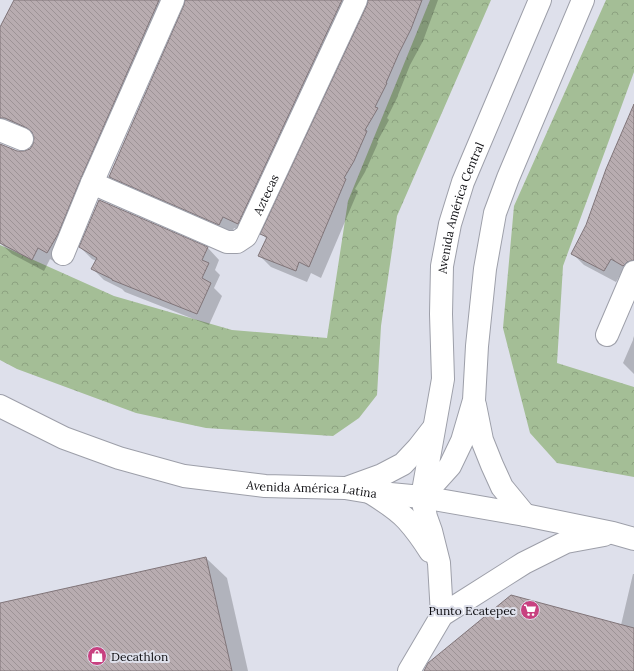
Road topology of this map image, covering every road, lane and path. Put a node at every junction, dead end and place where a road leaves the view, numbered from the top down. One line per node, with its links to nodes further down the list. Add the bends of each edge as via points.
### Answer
1 (173, 0): 7 (street)
2 (356, 0): 7 (street, Aztecas, via 246,236 237,242 227,242)
3 (540, 0): 13 (street, Avenida América Central, via 463,182 450,224 442,266 443,379)
4 (584, 0): 11 (street, via 495,213 485,269)
5 (0, 130): 6 (street)
6 (22, 139)
7 (92, 182): 8 (street)
8 (63, 254)
9 (634, 272): 10 (street)
10 (607, 335)
11 (474, 400): 16 (street, via 462,441 450,466); 17 (street, via 482,440 492,465 502,487)
12 (0, 406): 14 (street, Avenida América Latina, via 64,438 119,458 184,476 265,486)
13 (434, 427): 14 (street, Avenida América Central, via 403,464 382,475); 16 (street, Avenida América Central)
14 (345, 488): 15 (street, Avenida América Latina)
15 (369, 492): 16 (street, Avenida América Latina); 20 (street, via 406,519)
16 (422, 497): 17 (street, Avenida América Latina); 20 (street)
17 (525, 514): 18 (street, Avenida América Latina)
18 (613, 533): 19 (street, Avenida América Latina); 21 (street, via 566,542 524,563)
19 (634, 539)
20 (439, 563): 21 (street)
21 (442, 615): 22 (street)
22 (409, 671)

